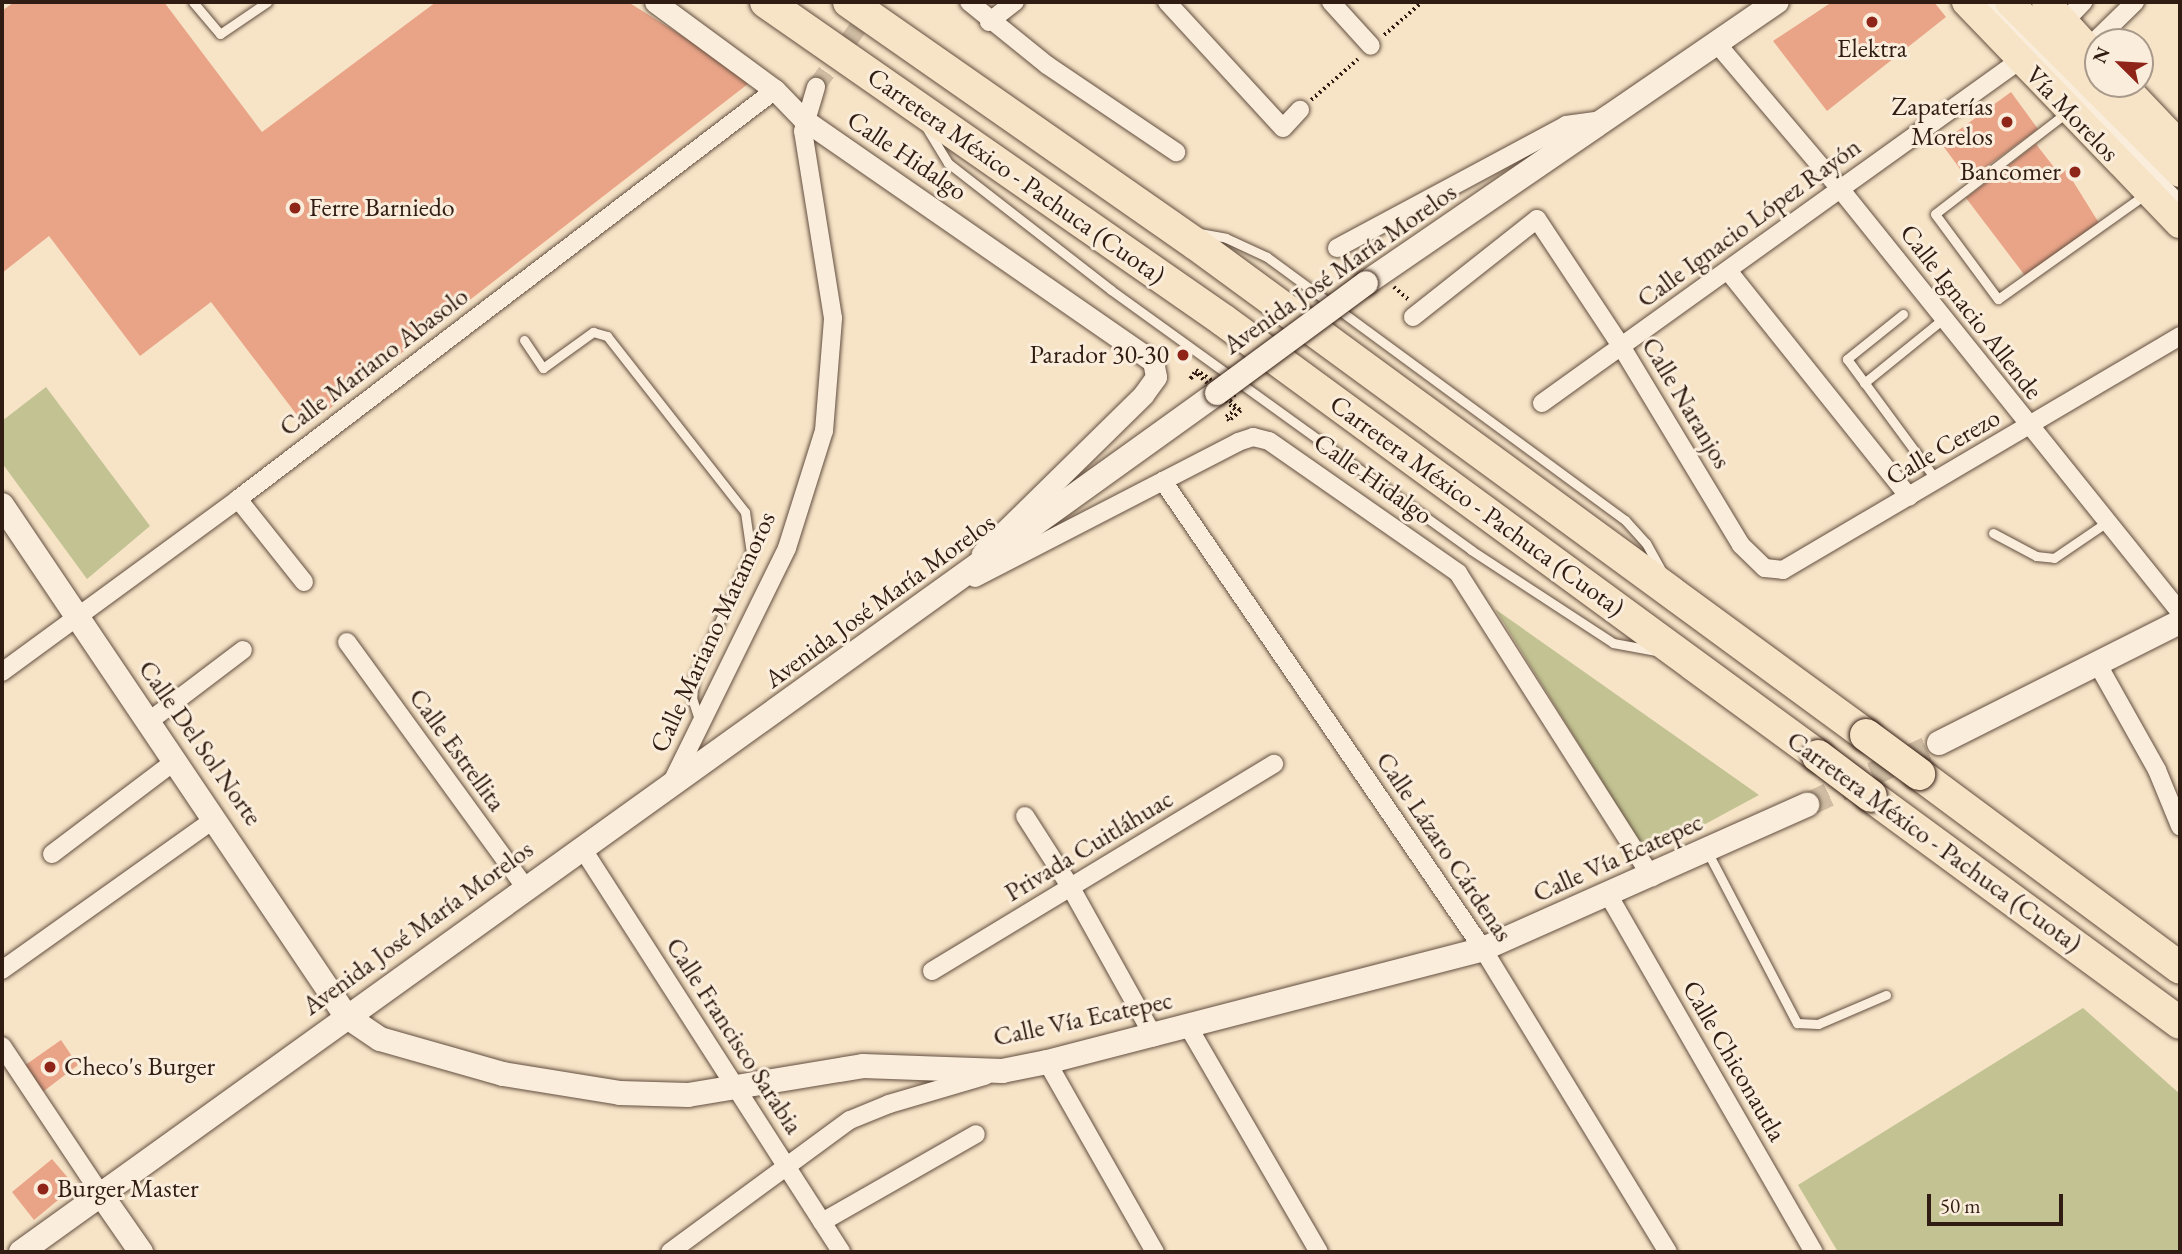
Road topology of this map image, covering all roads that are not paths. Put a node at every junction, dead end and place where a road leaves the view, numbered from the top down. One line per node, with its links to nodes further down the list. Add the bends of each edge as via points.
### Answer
1 (194, 2): 2 (lane, via 220,34)
2 (267, 2)
3 (655, 2): 25 (street, Calle Hidalgo)
4 (766, 2): 91 (highway, Carretera México - Pachuca (Cuota), bridge, via 1223,320)
5 (849, 2): 86 (highway, Carretera México - Pachuca (Cuota), bridge, via 1174,229)
6 (969, 2): 17 (street)
7 (1014, 2): 17 (street)
8 (1167, 2): 28 (street, via 1283,128)
9 (1331, 2): 21 (street)
10 (1777, 2): 19 (main road, Avenida José María Morelos)
11 (1966, 2): 23 (main road, Vía Morelos)
12 (1988, 2): 38 (lane)
13 (2009, 2): 35 (main road)
14 (2084, 2): 16 (street)
15 (2135, 2): 18 (street)
16 (2049, 12): 20 (main road); 22 (lane)
17 (989, 22): 33 (street)
18 (2114, 28)
19 (1718, 45): 31 (main road, Avenida José María Morelos); 36 (street, Calle Ignacio Allende)
20 (2084, 45)
21 (1371, 46)
22 (2084, 57)
23 (2020, 60): 29 (main road, Vía Morelos); 36 (street, Calle Ignacio López Rayón)
24 (816, 86): 30 (street)
25 (775, 90): 30 (street, Calle Hidalgo); 54 (street, Calle Mariano Abasolo)
26 (2121, 98): 34 (lane)
27 (2135, 98): 32 (main road)
28 (1300, 110)
29 (2069, 110): 37 (main road, Vía Morelos); 37 (lane, via 1935,214 1998,299)
30 (803, 119): 60 (street, Calle Hidalgo, via 1148,355 1157,369 1143,395); 69 (street, Calle Mariano Matamoros, via 833,318 824,431 787,548)
31 (1606, 120): 40 (street, via 1566,125); 60 (main road, Avenida José María Morelos, bridge, via 1373,278)
32 (2180, 145)
33 (1176, 152)
34 (2180, 157)
35 (2180, 173)
36 (1841, 190): 41 (street, Calle Ignacio López Rayón); 44 (street, Calle Ignacio Allende)
37 (2148, 192): 39 (main road, Vía Morelos)
38 (2180, 199)
39 (2180, 224)
40 (1337, 248)
41 (1729, 272): 47 (street, Calle Ignacio López Rayón); 53 (street)
42 (1417, 314): 47 (street, Calle Naranjos, via 1537,219)
43 (1903, 314): 48 (lane, via 1847,359)
44 (1943, 319): 48 (lane); 50 (street, Calle Ignacio Allende)
45 (2180, 336): 50 (street, Calle Cerezo)
46 (524, 340): 69 (lane, via 543,368 593,332 607,336 745,513 751,554 694,677 692,698)
47 (1621, 346): 49 (street, Calle Ignacio López Rayón); 58 (street, Calle Naranjos, via 1741,545)
48 (1864, 383): 52 (lane)
49 (1542, 403)
50 (2029, 428): 52 (street, Calle Cerezo); 56 (street, Calle Ignacio Allende)
51 (1163, 481): 60 (street, Calle Hidalgo); 81 (street, Calle Hidalgo, via 1238,442 1253,437 1269,441 1458,573); 85 (street, Calle Lázaro Cárdenas)
52 (1937, 481): 53 (street, Calle Cerezo)
53 (1909, 497): 58 (street, Calle Cerezo, via 1783,570)
54 (238, 499): 59 (street); 62 (street, Calle Mariano Abasolo)
55 (2, 505): 62 (main road, Calle Del Sol Norte)
56 (2107, 522): 57 (lane, via 2054,558 2036,556); 61 (street, Calle Ignacio Allende)
57 (1993, 533)
58 (1765, 568)
59 (304, 582)
60 (939, 594): 73 (main road, Avenida José María Morelos)
61 (2180, 612)
62 (76, 617): 67 (street, Calle Mariano Abasolo); 68 (main road, Calle Del Sol Norte)
63 (2180, 622): 66 (main road)
64 (346, 642): 82 (street, Calle Estrellita)
65 (243, 650): 68 (street)
66 (2097, 663): 70 (main road); 77 (street, via 2157,770)
67 (2, 672)
68 (148, 722): 71 (main road, Calle Del Sol Norte)
69 (701, 724): 73 (street, Calle Mariano Matamoros)
70 (1939, 743)
71 (176, 761): 76 (main road, Calle Del Sol Norte); 80 (street)
72 (1274, 764): 83 (street, Privada Cuitláhuac)
73 (666, 793): 78 (main road, Avenida José María Morelos)
74 (1807, 805): 79 (main road, Calle Vía Ecatepec)
75 (1025, 816): 83 (street)
76 (216, 818): 87 (street); 90 (main road, Calle Del Sol Norte)
77 (2180, 826)
78 (582, 848): 82 (main road, Avenida José María Morelos); 97 (street, Calle Francisco Sarabia)
79 (1707, 851): 81 (main road, Calle Vía Ecatepec); 89 (lane, via 1797,1023 1818,1024)
80 (52, 854)
81 (1652, 877): 84 (main road, Calle Vía Ecatepec)
82 (526, 888): 90 (main road, Avenida José María Morelos)
83 (1071, 888): 88 (street, Privada Cuitláhuac); 93 (street)
84 (1609, 896): 85 (main road, Calle Vía Ecatepec); 109 (street, Calle Chiconautla)
85 (1483, 949): 92 (main road, Calle Vía Ecatepec); 108 (street, Calle Lázaro Cárdenas)
86 (2180, 968)
87 (2, 970)
88 (932, 971)
89 (1886, 995)
90 (346, 1016): 97 (main road, Calle Vía Ecatepec, via 380,1039 503,1074 620,1093 688,1096); 100 (main road, Avenida José María Morelos)
91 (2180, 1023)
92 (1189, 1028): 93 (main road, Calle Vía Ecatepec); 107 (street)
93 (1154, 1037): 95 (main road, Calle Vía Ecatepec)
94 (2, 1046): 100 (street)
95 (1046, 1062): 96 (main road, Calle Vía Ecatepec); 106 (street)
96 (1002, 1071): 97 (main road, Calle Vía Ecatepec, via 863,1066); 99 (street, via 888,1104 850,1120)
97 (737, 1090): 99 (street, Calle Francisco Sarabia)
98 (976, 1134): 101 (street)
99 (786, 1163): 101 (street, Calle Francisco Sarabia); 104 (street)
100 (100, 1194): 102 (main road, Avenida José María Morelos); 103 (main road)
101 (822, 1222): 105 (street, Calle Francisco Sarabia)
102 (21, 1252)
103 (141, 1252)
104 (670, 1252)
105 (841, 1252)
106 (1155, 1252)
107 (1319, 1252)
108 (1668, 1252)
109 (1814, 1252)

